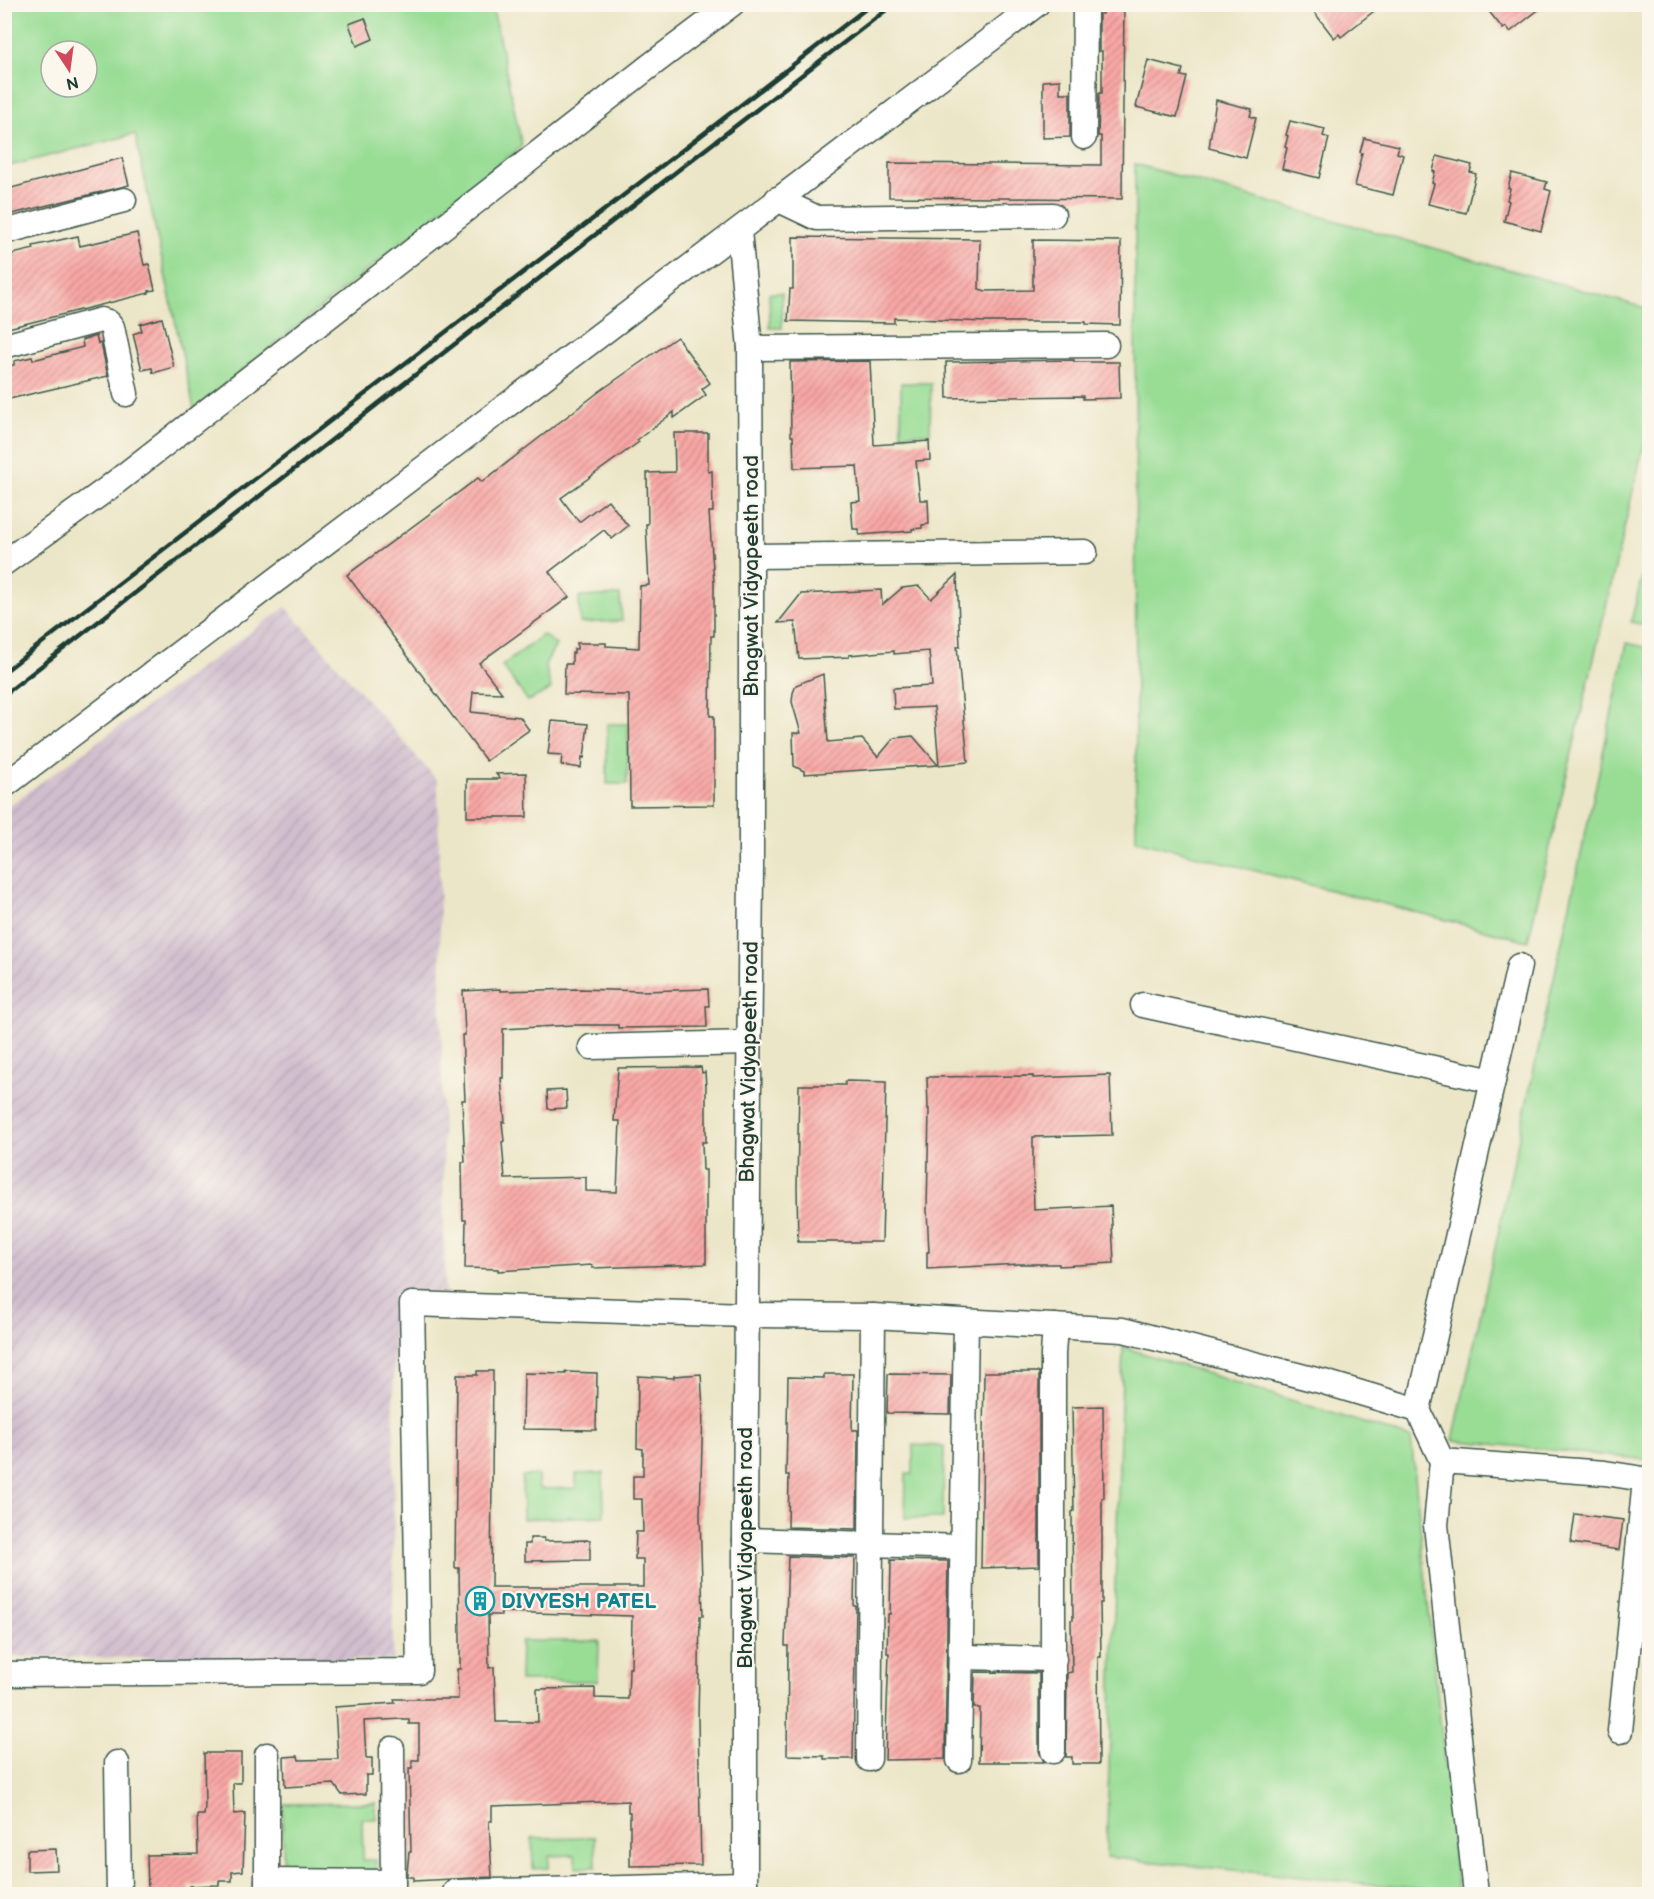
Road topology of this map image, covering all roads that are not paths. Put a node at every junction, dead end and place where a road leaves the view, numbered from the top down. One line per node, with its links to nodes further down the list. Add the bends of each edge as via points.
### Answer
1 (732, 4): 4 (street)
2 (1037, 4): 6 (street)
3 (1085, 4): 5 (street)
4 (707, 14): 17 (street, via 107,489)
5 (1084, 137)
6 (777, 199): 8 (street, via 817,218); 9 (street)
7 (124, 200): 10 (street)
8 (1053, 215)
9 (740, 231): 13 (street, Bhagwat Vidyapeeth road); 18 (street)
10 (4, 232)
11 (1106, 345): 13 (street)
12 (4, 346): 14 (street, via 101,320 108,322)
13 (750, 348): 16 (street, Bhagwat Vidyapeeth road)
14 (126, 394)
15 (1085, 552): 16 (street)
16 (751, 556): 21 (street, Bhagwat Vidyapeeth road)
17 (4, 563)
18 (4, 786)
19 (1519, 966): 23 (street)
20 (1143, 1005): 23 (street)
21 (749, 1043): 22 (street); 24 (street, Bhagwat Vidyapeeth road)
22 (591, 1047)
23 (1493, 1081): 28 (street)
24 (746, 1315): 25 (street); 31 (street, Bhagwat Vidyapeeth road); 36 (street, via 412,1304 419,1671)
25 (873, 1316): 26 (street); 32 (street)
26 (966, 1322): 27 (street); 33 (street)
27 (1055, 1326): 28 (street, via 1123,1330); 35 (street)
28 (1418, 1410): 29 (street)
29 (1442, 1461): 30 (street, via 1605,1473); 49 (street, via 1436,1525)
30 (1647, 1480): 37 (street)
31 (745, 1540): 32 (street); 46 (street, Bhagwat Vidyapeeth road)
32 (871, 1544): 33 (street); 41 (street)
33 (962, 1547): 34 (street)
34 (961, 1657): 35 (street); 42 (street)
35 (1054, 1659): 39 (street)
36 (4, 1674)
37 (1620, 1731)
38 (392, 1749): 45 (street)
39 (1053, 1751)
40 (267, 1755): 44 (street)
41 (869, 1759)
42 (959, 1760)
43 (117, 1764): 48 (street)
44 (267, 1888): 45 (street)
45 (393, 1888)
46 (745, 1890): 47 (street)
47 (455, 1892)
48 (119, 1894)
49 (1476, 1894)

